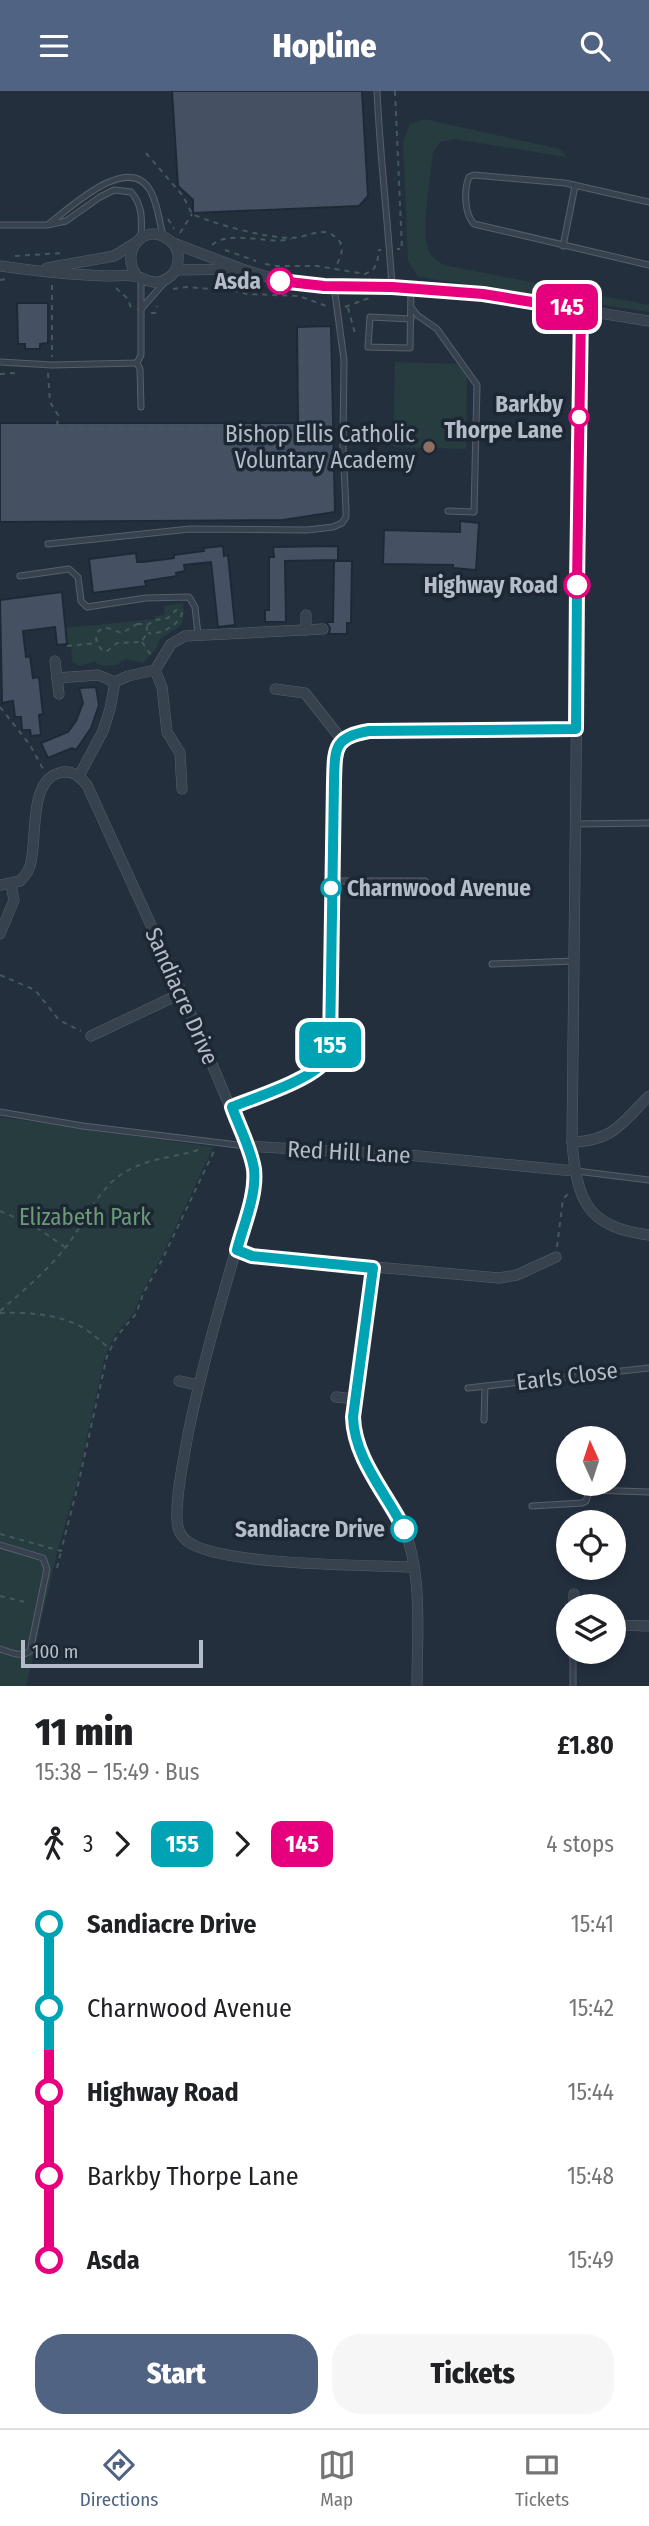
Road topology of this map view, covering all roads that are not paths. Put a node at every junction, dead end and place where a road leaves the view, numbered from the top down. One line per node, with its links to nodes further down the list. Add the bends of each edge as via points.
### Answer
1 (377, 91): 17 (lane)
2 (575, 186): 3 (lane); 9 (lane); 9 (lane, via 474,175 467,182 468,214 474,224)
3 (649, 202)
4 (0, 225): 5 (lane)
5 (47, 225): 6 (lane, via 107,181 132,178 152,193); 8 (lane, via 66,221 114,190 131,191 142,220)
6 (163, 235): 7 (street); 8 (street)
7 (175, 240): 12 (street); 14 (street, via 178,256)
8 (138, 241): 13 (street, via 114,256); 15 (street, via 130,257)
9 (564, 246): 10 (lane)
10 (649, 265)
11 (0, 266): 13 (street)
12 (242, 269): 14 (street); 16 (street, via 280,281)
13 (33, 271): 15 (street)
14 (172, 274): 15 (street, via 153,283); 21 (lane)
15 (139, 277): 21 (lane)
16 (334, 286): 17 (street); 28 (lane, via 344,360 346,517 342,523 307,530 190,529)
17 (392, 287): 18 (street)
18 (411, 289): 19 (lane); 20 (street, via 483,294)
19 (411, 307): 22 (lane); 27 (lane, via 437,329 477,384 474,512)
20 (581, 310): 23 (street); 40 (street)
21 (141, 311): 25 (lane)
22 (411, 319): 22 (lane, via 370,317 368,347 410,348)
23 (649, 321)
24 (0, 362): 25 (lane)
25 (137, 363): 26 (lane)
26 (141, 407)
27 (448, 511)
28 (48, 544)
29 (20, 576): 33 (lane, via 69,569 78,577 81,601 87,607 189,597 195,607)
30 (306, 615): 32 (street)
31 (323, 629): 32 (street)
32 (306, 630): 33 (street)
33 (198, 635): 35 (street, via 171,644)
34 (55, 661): 36 (street)
35 (158, 668): 37 (street); 44 (street, via 167,732 180,753)
36 (57, 678): 37 (street, via 98,675); 39 (street)
37 (115, 682): 43 (street, via 103,731)
38 (275, 689): 41 (street, via 305,693)
39 (59, 694)
40 (576, 729): 41 (street, via 369,731); 47 (street)
41 (342, 740): 48 (street, via 335,757)
42 (195, 775): 44 (street)
43 (79, 776): 50 (street, via 70,771 59,773 42,785 31,864 20,881); 54 (street, Sandiacre Drive)
44 (182, 776): 45 (street)
45 (182, 789)
46 (649, 823): 47 (lane)
47 (575, 824): 52 (street)
48 (331, 881): 49 (lane); 57 (street, via 330,1046 326,1060 304,1076)
49 (425, 881)
50 (5, 885): 51 (street, via 14,900)
51 (0, 934)
52 (574, 961): 53 (lane); 59 (street)
53 (492, 964)
54 (182, 993): 55 (street); 57 (street, Sandiacre Drive)
55 (91, 1036)
56 (649, 1096): 59 (street, via 602,1139)
57 (232, 1107): 60 (street, Sandiacre Drive)
58 (0, 1112): 60 (lane, Red Hill Lane)
59 (572, 1142): 61 (street)
60 (246, 1146): 61 (street, Red Hill Lane); 64 (street, Sandiacre Drive, via 254,1187)
61 (575, 1171): 62 (lane); 63 (street, via 581,1196 594,1215 611,1227)
62 (649, 1180)
63 (649, 1235)
64 (237, 1250): 66 (street, via 252,1256); 69 (street, Sandiacre Drive)
65 (556, 1257): 66 (street, via 509,1277)
66 (373, 1268): 73 (street)
67 (649, 1368): 70 (lane, Earls Close)
68 (180, 1381): 69 (street)
69 (198, 1385): 78 (street, Sandiacre Drive, via 177,1517 186,1541 234,1556)
70 (485, 1386): 71 (lane, Earls Close); 74 (lane, Earls Close)
71 (468, 1388)
72 (336, 1398): 73 (street)
73 (355, 1399): 78 (street, via 353,1434 405,1531)
74 (484, 1420)
75 (649, 1492): 76 (lane, via 590,1490 582,1503)
76 (532, 1506)
77 (0, 1545): 81 (lane, via 43,1558 47,1570 30,1651 20,1655)
78 (413, 1566): 83 (street)
79 (626, 1625): 80 (street)
80 (649, 1626)
81 (0, 1649)
82 (573, 1664): 84 (lane)
83 (417, 1686)
84 (573, 1686)

